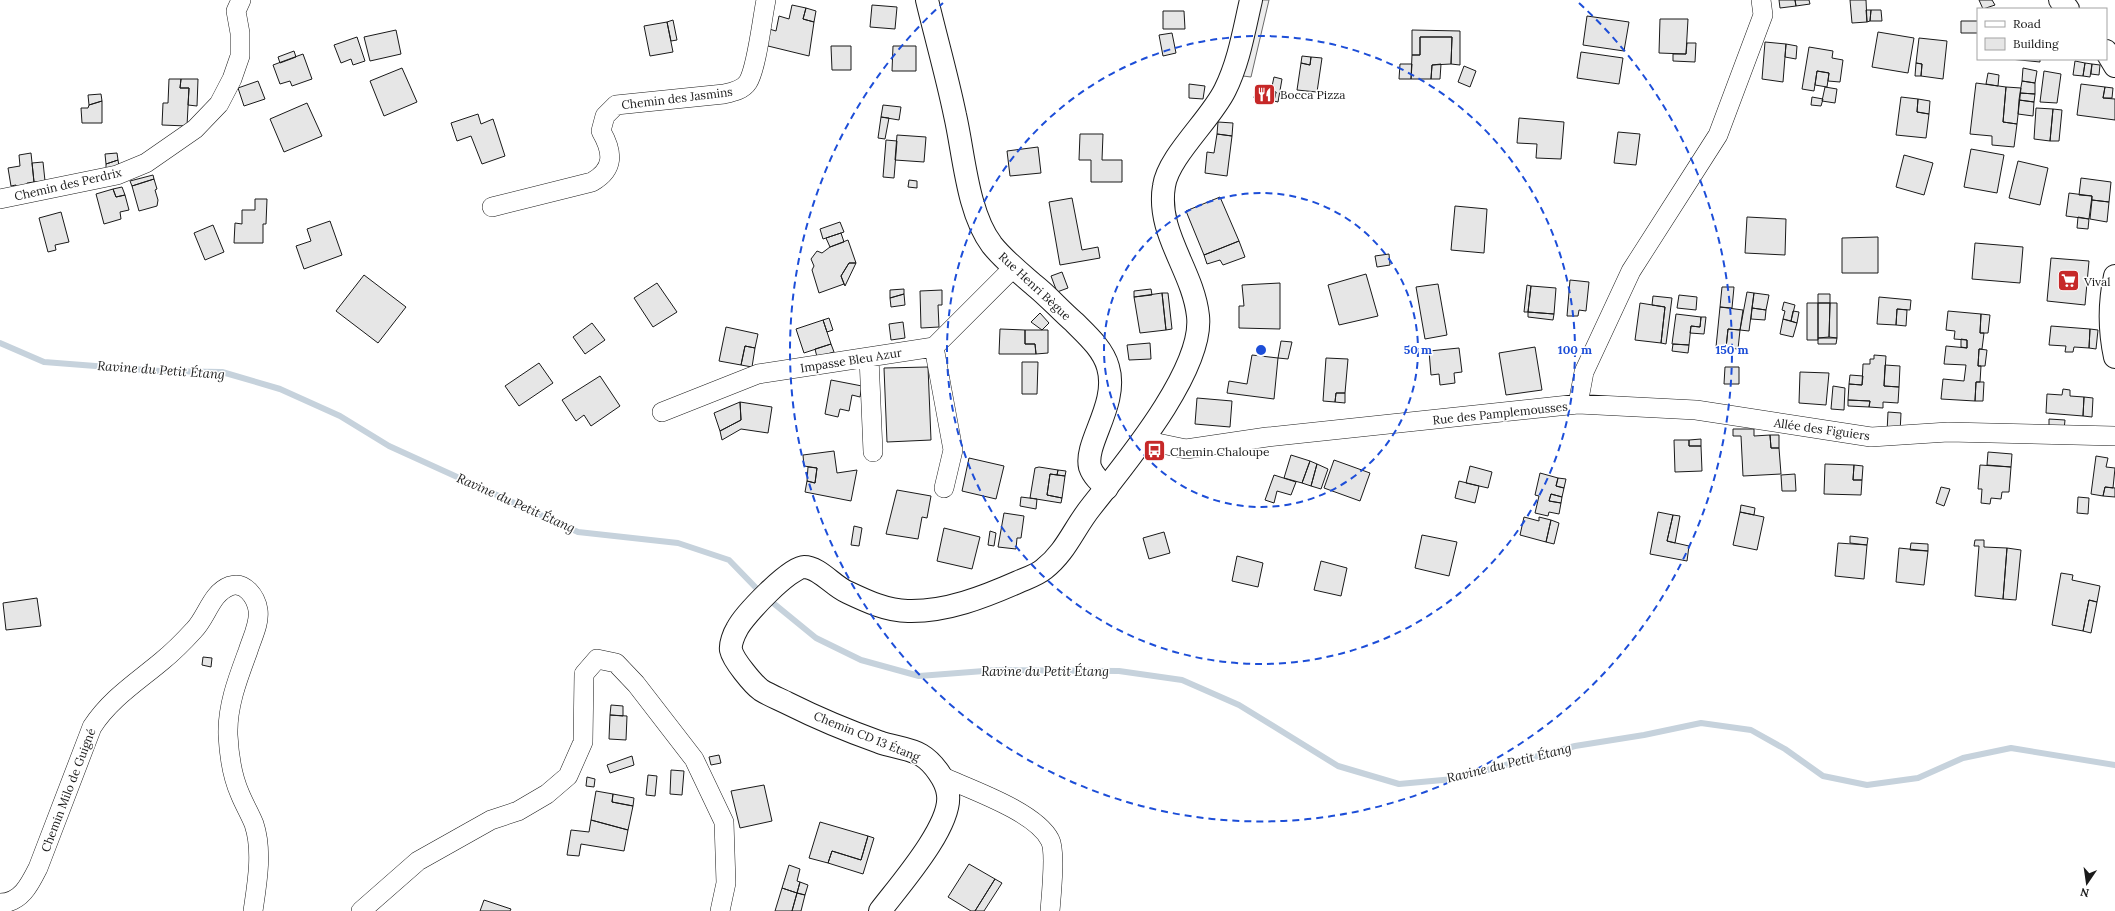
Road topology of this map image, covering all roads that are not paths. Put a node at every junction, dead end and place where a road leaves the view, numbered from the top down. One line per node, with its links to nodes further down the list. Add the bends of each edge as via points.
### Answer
1 (241, 0): 10 (street, Chemin des Perdrix, via 236,11 240,33 240,56 232,79 219,104 195,129 146,163 118,175)
2 (766, 0): 11 (street, Chemin des Jasmins, via 752,69 748,82 738,91 616,105 605,116 601,131 609,146 610,162 602,176 592,182)
3 (927, 0): 12 (main road, Rue Henri Bègue, via 955,115 968,182 981,224 992,244)
4 (1251, 0): 20 (main road, via 1239,52 1225,90 1167,170 1162,204 1167,232 1190,282 1198,312 1199,330 1194,350 1172,395)
5 (1761, 0): 17 (street, Rue des Pamplemousses, via 1763,15 1718,135 1631,271 1584,372)
6 (2060, 0): 7 (main road)
7 (2067, 8)
8 (2107, 53): 9 (main road)
9 (2115, 66)
10 (0, 199)
11 (492, 207)
12 (1013, 268): 14 (street); 23 (main road, Rue Henri Bègue, via 1035,285 1093,341 1108,367 1111,386 1107,408 1090,455 1090,467 1096,478)
13 (2115, 276): 16 (main road, via 2110,305 2110,333)
14 (934, 347): 15 (street, Impasse Bleu Azur); 22 (street, via 953,450)
15 (869, 357): 18 (street, Impasse Bleu Azur, via 758,374); 21 (street)
16 (2115, 357)
17 (1578, 404): 19 (street, Allée des Figuiers, via 1696,410 1871,437 1948,432); 20 (street, Rue des Pamplemousses, via 1267,437 1186,449)
18 (662, 412)
19 (2115, 436)
20 (1143, 440): 23 (main road)
21 (873, 452)
22 (944, 488)
23 (1107, 488): 24 (main road, Chemin CD 13 Étang, via 1078,525 1068,546 1041,572 964,603 914,611 884,608 843,590 810,568 799,567 740,622 731,649 744,671 760,689 841,728 921,755)
24 (943, 777): 29 (main road, via 948,796 940,828); 30 (street, via 1011,807 1036,824 1051,841 1053,874)
25 (0, 902): 26 (street, Chemin Milo de Guigné, via 7,903 18,897 29,886 92,727 102,711 163,661 196,628 217,594 236,585 248,590 254,597 258,611 256,627 236,683 229,713 228,735 230,763 239,792 254,825 258,853)
26 (253, 911)
27 (361, 911): 28 (street, via 418,861 491,820 518,811 547,794 568,776 583,742 584,674 597,659 616,663 636,684 698,766 724,822 726,883)
28 (720, 911)
29 (880, 911)
30 (1050, 911)

